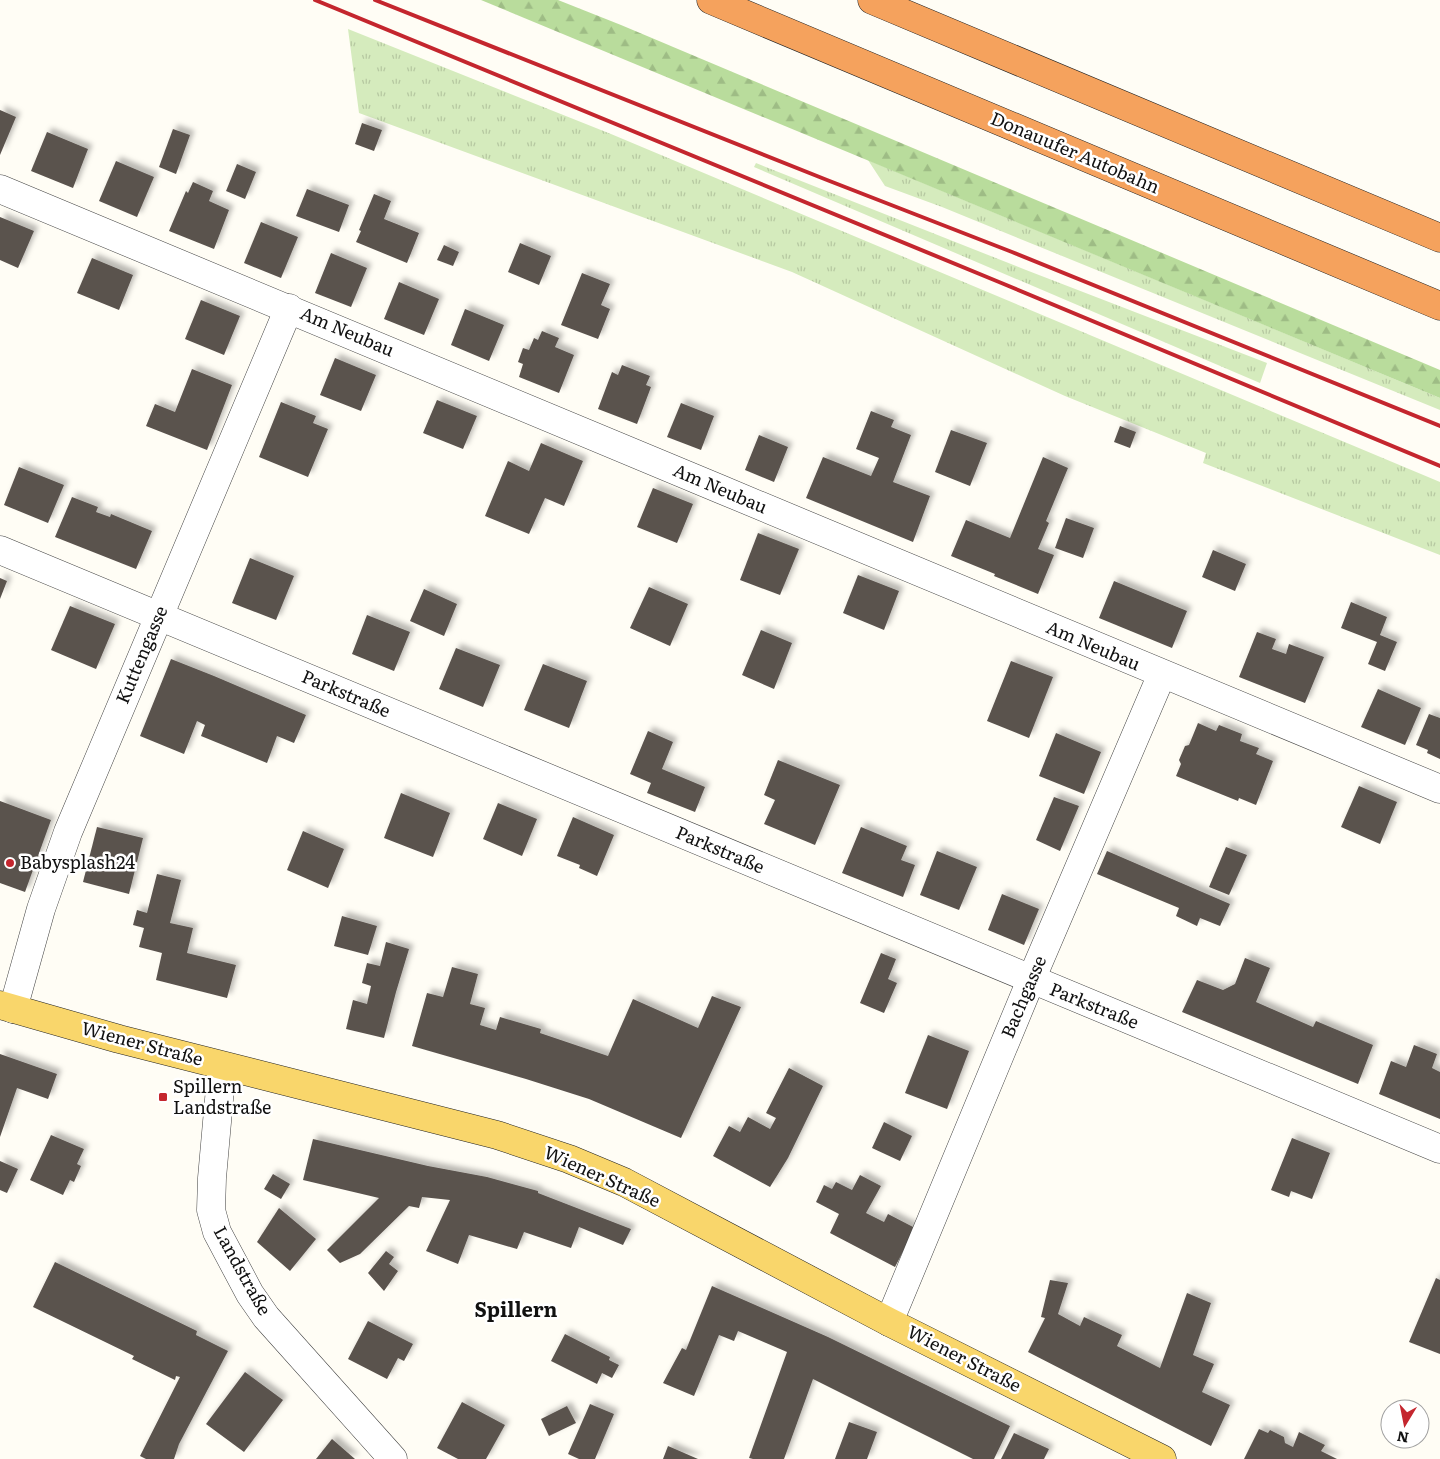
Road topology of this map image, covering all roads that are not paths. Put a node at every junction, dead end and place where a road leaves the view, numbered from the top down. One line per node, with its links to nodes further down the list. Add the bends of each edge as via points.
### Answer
1 (711, 0): 5 (highway, Donauufer Autobahn)
2 (872, 0): 4 (highway)
3 (0, 189): 6 (street, Am Neubau)
4 (1440, 238)
5 (1440, 306)
6 (289, 308): 8 (street, Kuttengasse); 9 (street, Am Neubau)
7 (0, 550): 8 (street, Parkstraße)
8 (158, 615): 11 (street, Parkstraße); 12 (street, Kuttengasse, via 68,832)
9 (1162, 674): 10 (street, Am Neubau); 11 (street, Bachgasse)
10 (1440, 788)
11 (1031, 980): 14 (street, Parkstraße); 15 (street, Bachgasse)
12 (6, 1007): 13 (main road, Wiener Straße)
13 (222, 1066): 15 (main road, Wiener Straße, via 488,1133 569,1159 624,1182); 16 (street, Landstraße, via 211,1210 217,1232 266,1317)
14 (1440, 1149)
15 (889, 1322): 17 (main road, Wiener Straße)
16 (393, 1459)
17 (1162, 1459)

